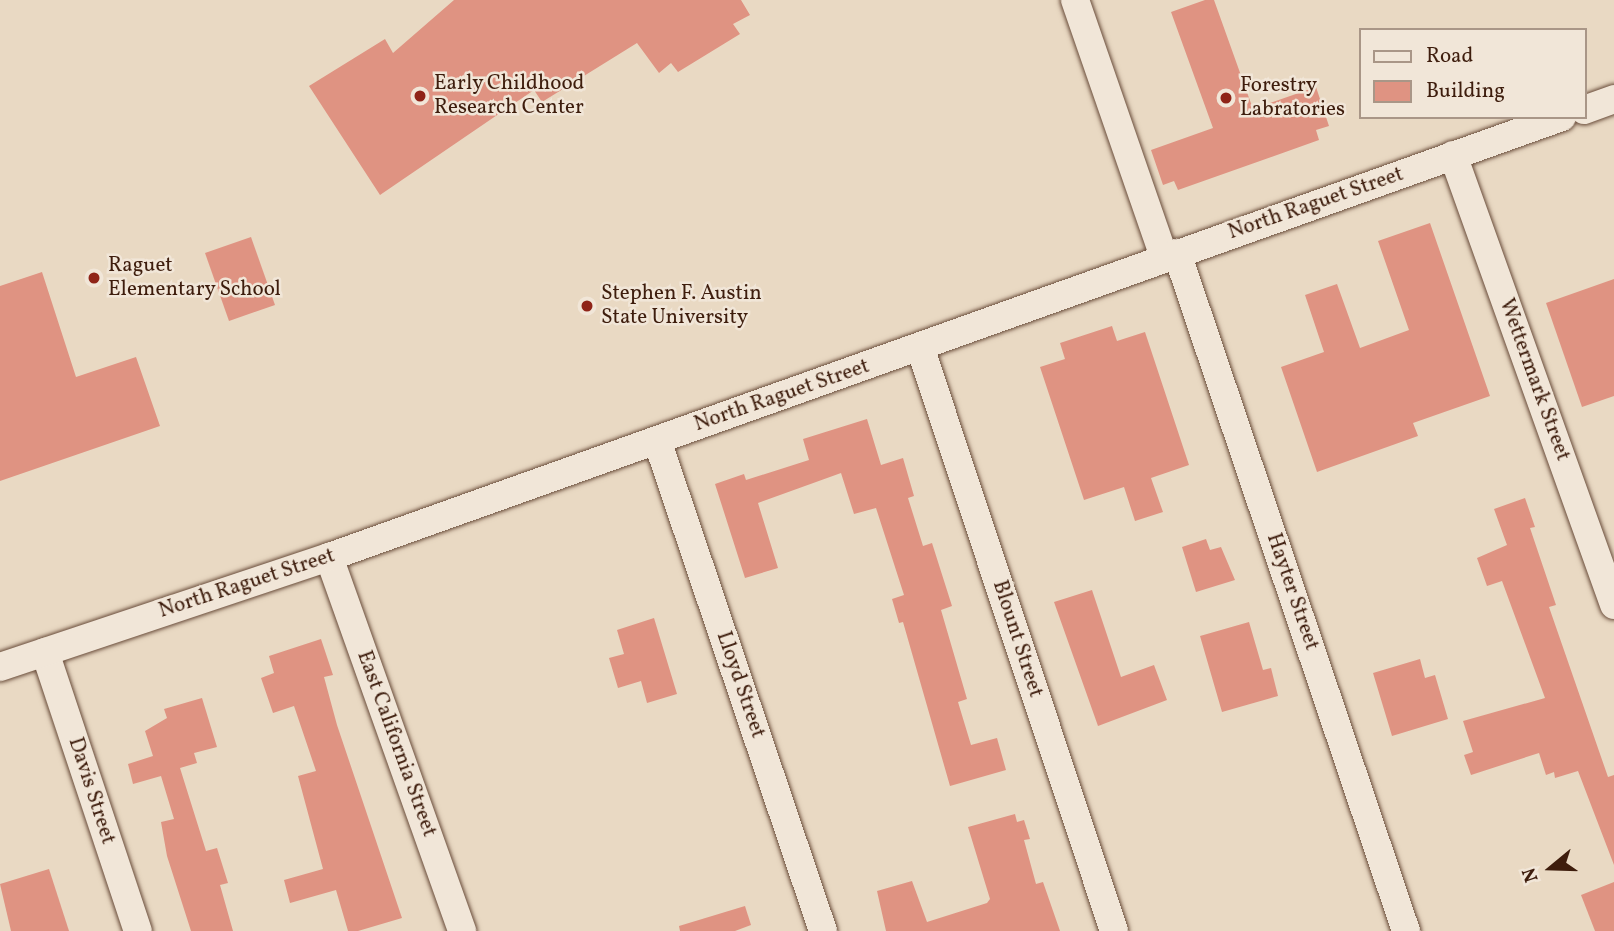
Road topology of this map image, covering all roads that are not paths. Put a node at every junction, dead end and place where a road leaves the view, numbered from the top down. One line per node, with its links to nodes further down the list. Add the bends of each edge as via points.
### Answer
1 (1074, 0): 6 (street, Hayter Street)
2 (1614, 99): 3 (street)
3 (1586, 109)
4 (1556, 119): 5 (street, North Raguet Street)
5 (1454, 155): 6 (street, North Raguet Street); 10 (street, Wettermark Street)
6 (1171, 255): 7 (street, North Raguet Street); 17 (street, Hayter Street)
7 (920, 347): 8 (street, North Raguet Street); 16 (street, Blount Street)
8 (657, 440): 9 (street, North Raguet Street); 15 (street, Lloyd Street)
9 (330, 557): 11 (street, North Raguet Street); 14 (street, East California Street)
10 (1614, 606)
11 (45, 652): 12 (street, North Raguet Street); 13 (street, Davis Street)
12 (0, 667)
13 (138, 931)
14 (462, 931)
15 (823, 931)
16 (1114, 931)
17 (1406, 931)

